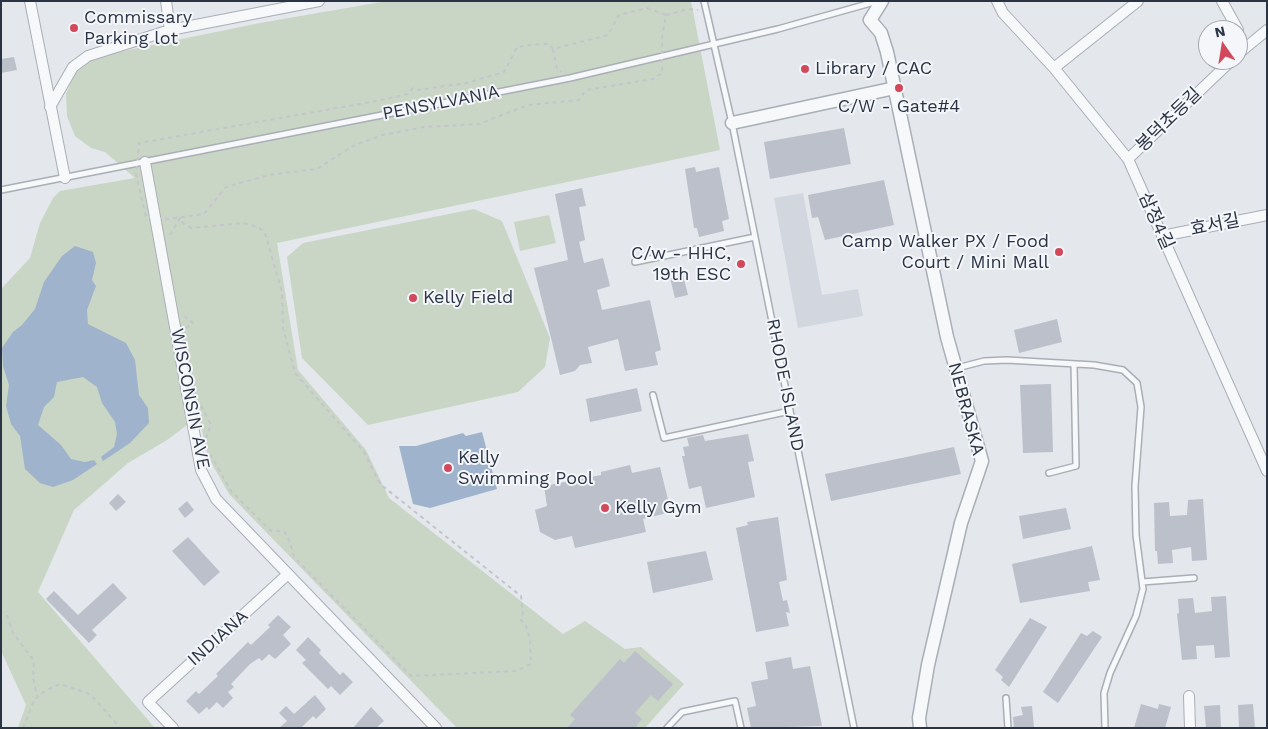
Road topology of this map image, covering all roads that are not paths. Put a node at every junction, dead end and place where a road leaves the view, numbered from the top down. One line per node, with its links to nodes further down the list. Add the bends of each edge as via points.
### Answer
1 (30, 1): 18 (street)
2 (166, 1): 11 (street)
3 (319, 1): 11 (street)
4 (704, 1): 13 (lane, RHODE ISLAND)
5 (878, 1): 13 (lane, PENSYLVANIA)
6 (882, 1): 17 (street, NEBRASKA, via 870,20 881,34)
7 (997, 1): 15 (street, 삼정4길, via 1003,13)
8 (1138, 1): 15 (street)
9 (1222, 1): 10 (street)
10 (1232, 20)
11 (170, 30): 18 (street, via 88,56 73,67)
12 (1267, 30): 14 (street)
13 (715, 43): 19 (lane, RHODE ISLAND); 21 (lane, PENSYLVANIA, via 570,78)
14 (1248, 44)
15 (1054, 68): 20 (street, 삼정4길)
16 (1221, 70): 20 (street, 봉덕초등길)
17 (895, 88): 19 (street); 29 (street, NEBRASKA)
18 (50, 107): 22 (street)
19 (732, 122): 26 (lane, RHODE ISLAND)
20 (1128, 159): 25 (street, 삼정4길)
21 (144, 162): 22 (lane, PENSYLVANIA); 34 (street, WISCONSIN AVE, via 201,470 216,499)
22 (64, 178): 23 (lane, PENSYLVANIA)
23 (1, 190)
24 (1267, 215): 25 (street, 효서길)
25 (1162, 236): 32 (street, 삼정4길)
26 (755, 237): 27 (lane); 31 (lane, RHODE ISLAND)
27 (635, 262)
28 (1074, 364): 29 (lane, via 1007,360 984,361); 33 (lane, via 1076,466); 36 (lane, via 1123,370 1137,383 1141,406 1136,535)
29 (956, 368): 44 (street, NEBRASKA, via 982,460 961,523 928,665)
30 (653, 395): 31 (lane, via 664,438)
31 (790, 411): 43 (lane, RHODE ISLAND)
32 (1267, 471)
33 (1050, 472)
34 (288, 574): 39 (street, INDIANA, via 148,702); 40 (street, WISCONSIN AVE)
35 (1194, 578): 36 (lane)
36 (1142, 582): 46 (lane, via 1136,616 1104,693)
37 (1189, 696): 47 (street)
38 (1006, 698): 45 (lane)
39 (173, 728)
40 (436, 728)
41 (667, 728): 42 (lane, via 682,712 735,701)
42 (741, 728)
43 (854, 728)
44 (920, 728)
45 (1008, 728)
46 (1105, 728)
47 (1190, 728)

